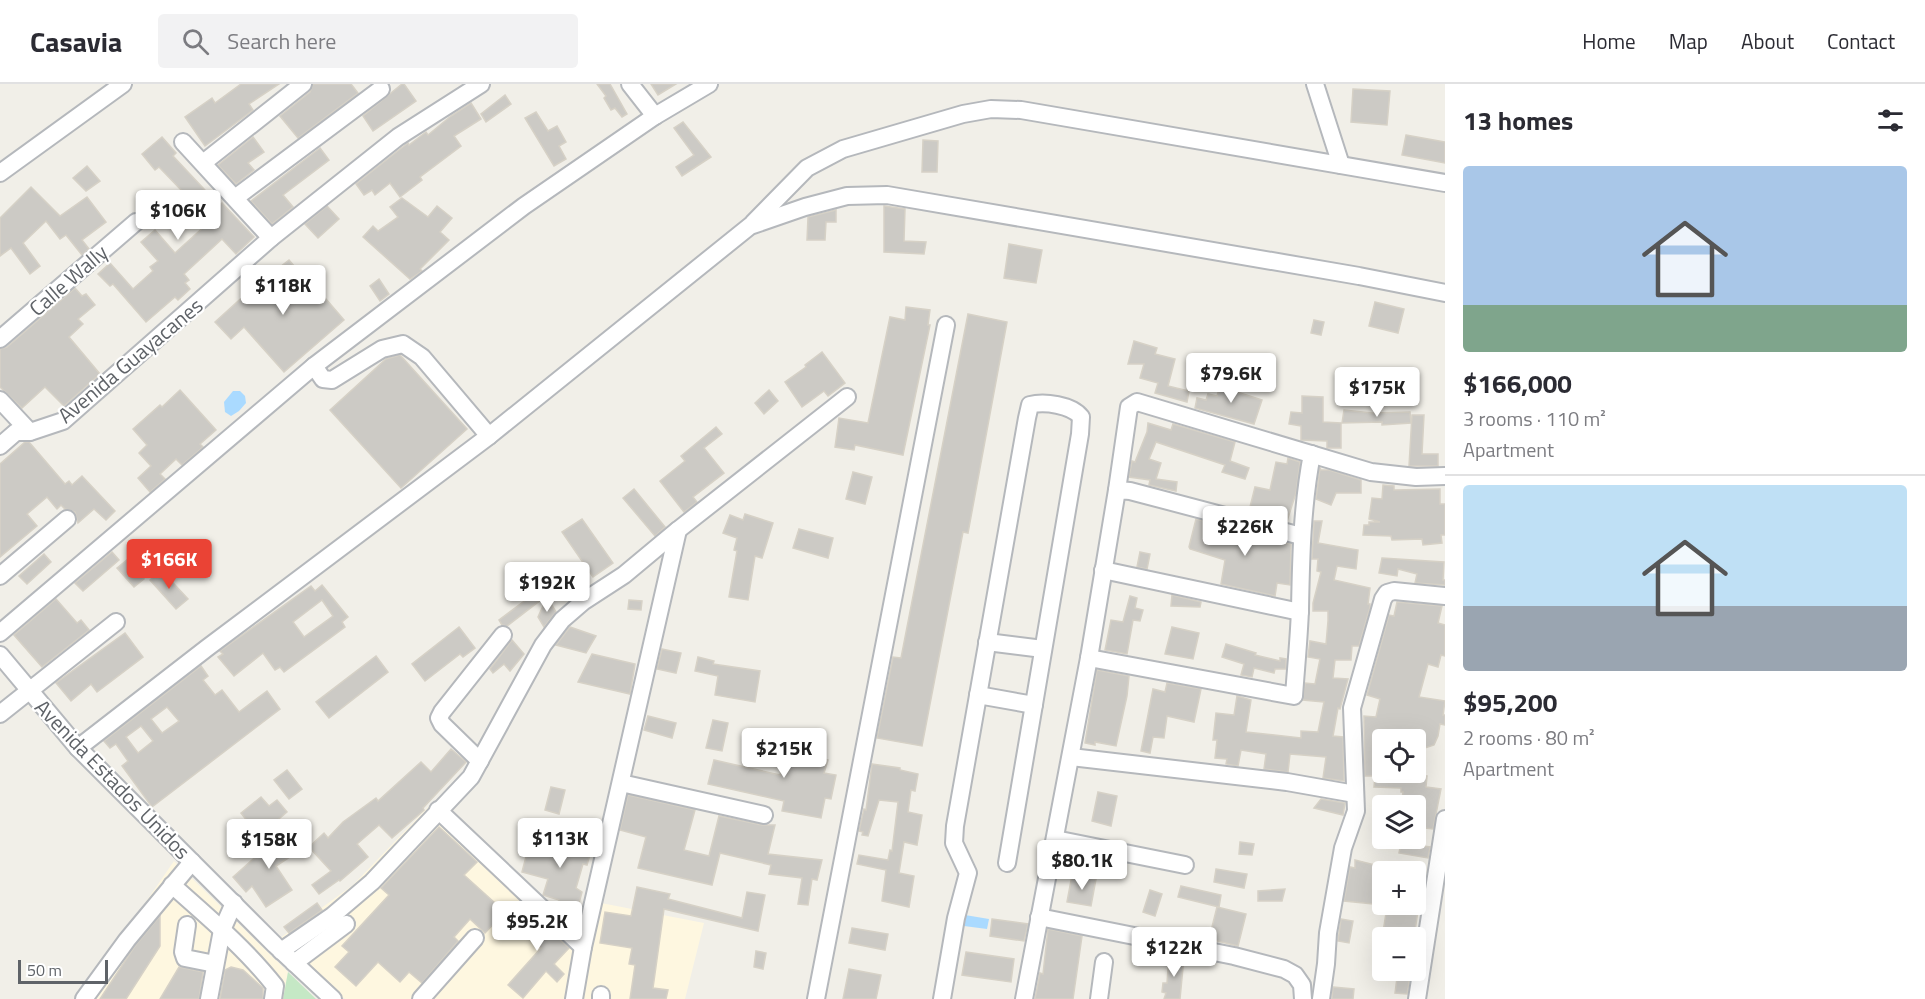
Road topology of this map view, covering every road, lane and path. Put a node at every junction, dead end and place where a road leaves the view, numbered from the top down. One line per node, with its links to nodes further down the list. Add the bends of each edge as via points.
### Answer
1 (303, 84): 10 (street)
2 (481, 84): 17 (street, Avenida Guayacanes, via 398,137)
3 (630, 84): 8 (street)
4 (709, 84): 8 (street)
5 (1315, 84): 11 (street)
6 (117, 86): 12 (street)
7 (381, 89): 14 (street)
8 (655, 116): 21 (street, via 524,206)
9 (183, 142): 10 (street)
10 (203, 163): 14 (street)
11 (1341, 165): 13 (street); 16 (street, via 1021,110 991,109 843,149 807,168)
12 (0, 173)
13 (1445, 183)
14 (235, 198): 17 (street)
15 (136, 222): 20 (street, Calle Wally)
16 (750, 226): 18 (street, via 847,196 887,195); 25 (street)
17 (272, 238): 24 (street, Avenida Guayacanes, via 63,421)
18 (1445, 293)
19 (946, 325): 78 (street)
20 (0, 339)
21 (314, 366): 25 (street, via 323,378 332,380 382,349 403,344 422,357); 38 (street)
22 (847, 397): 31 (street)
23 (0, 400): 24 (street)
24 (30, 432): 26 (street, Avenida Guayacanes, via 16,432)
25 (489, 436): 48 (street)
26 (0, 446)
27 (1312, 454): 28 (street, via 1371,472); 29 (street, via 1137,402 1129,407); 32 (street)
28 (1445, 476)
29 (1117, 490): 32 (street); 33 (street)
30 (67, 519): 34 (street)
31 (678, 530): 50 (street, via 562,620 543,645); 51 (street)
32 (1301, 536): 36 (street)
33 (1103, 570): 36 (street); 43 (street)
34 (0, 576)
35 (1445, 596): 52 (street, via 1394,591 1383,599 1352,708)
36 (1300, 612): 43 (street, via 1294,696)
37 (116, 622): 44 (street)
38 (0, 633)
39 (503, 635): 50 (street, via 440,718)
40 (987, 642): 41 (street); 41 (street, via 1026,417 1030,405 1040,402 1076,410 1081,417); 45 (street)
41 (1043, 649): 46 (street)
42 (0, 655): 44 (street, Avenida Estados Unidos)
43 (1089, 658): 49 (street)
44 (30, 691): 47 (street); 48 (street, Avenida Estados Unidos)
45 (978, 695): 46 (street); 79 (street, via 954,843 968,873)
46 (1034, 705): 58 (street)
47 (0, 714)
48 (78, 748): 57 (street, Avenida Estados Unidos)
49 (1071, 757): 52 (street, via 1287,782); 56 (street)
50 (480, 761): 53 (street, via 471,777)
51 (621, 783): 54 (street); 67 (street)
52 (1356, 794): 83 (street, via 1356,811 1343,848 1328,933)
53 (438, 810): 67 (street); 68 (street, via 372,882)
54 (764, 815)
55 (1445, 819): 84 (street)
56 (1055, 839): 59 (street); 62 (street)
57 (192, 862): 60 (street); 61 (street, Avenida Estados Unidos)
58 (1007, 863)
59 (1185, 865)
60 (172, 885): 65 (street); 72 (street)
61 (234, 903): 65 (street); 68 (street, Avenida Estados Unidos)
62 (1040, 917): 80 (street); 82 (street, via 1284,969 1302,985)
63 (346, 924): 70 (street)
64 (187, 925): 71 (street, via 185,958)
65 (222, 930): 71 (street); 74 (street, via 275,986)
66 (475, 938): 76 (street)
67 (583, 947): 77 (street)
68 (281, 951): 70 (street, Avenida Estados Unidos)
69 (1104, 962): 81 (street)
70 (294, 963): 75 (street, Avenida Estados Unidos)
71 (215, 964): 73 (street)
72 (84, 999)
73 (209, 999)
74 (273, 999)
75 (333, 999)
76 (421, 999)
77 (574, 999)
78 (816, 999)
79 (942, 999)
80 (1024, 999)
81 (1099, 999)
82 (1303, 999)
83 (1322, 999)
84 (1418, 999)

